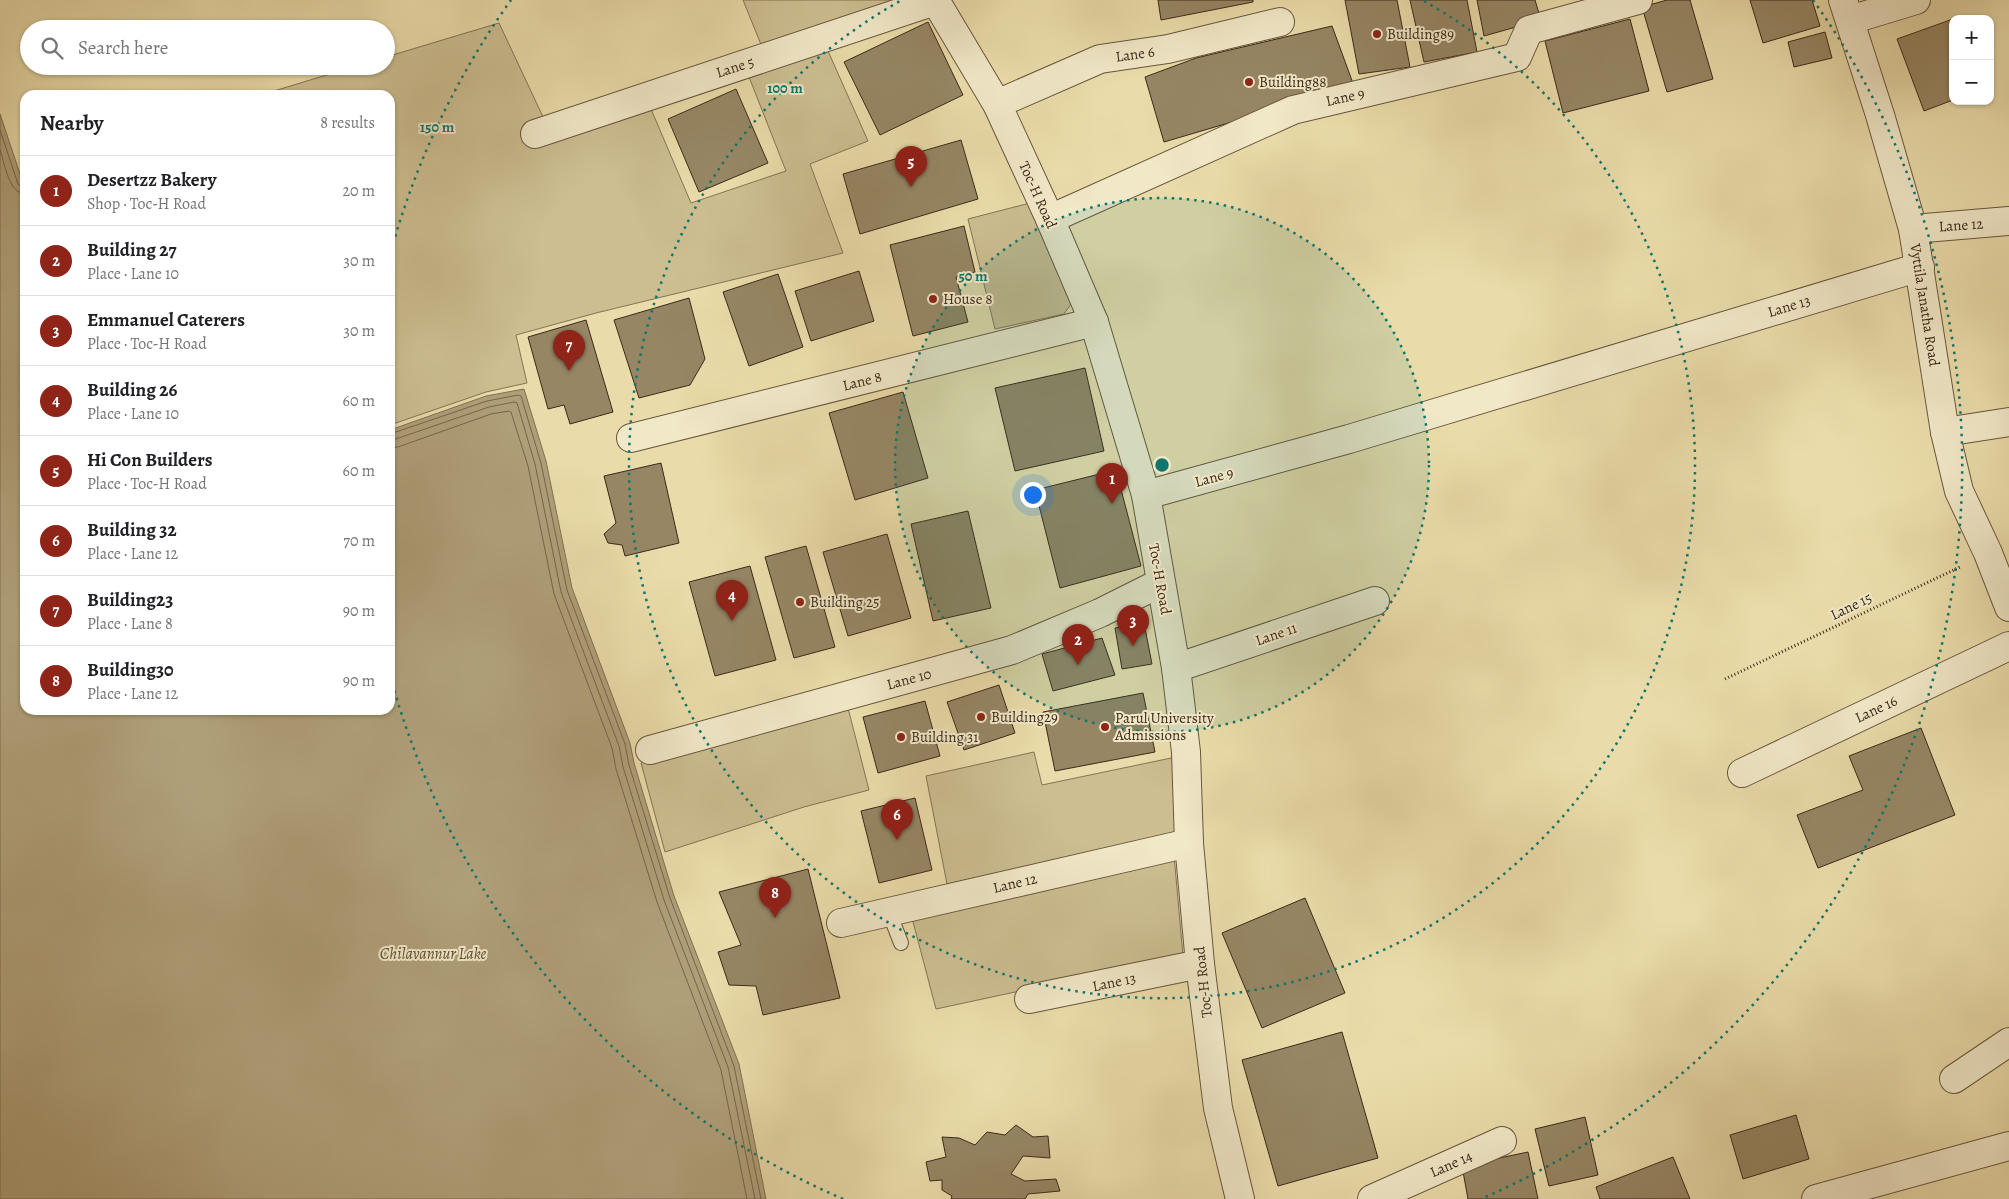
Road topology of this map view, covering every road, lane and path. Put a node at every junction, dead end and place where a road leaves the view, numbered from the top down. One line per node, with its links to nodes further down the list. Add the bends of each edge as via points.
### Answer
1 (935, 0): 6 (street, Toc-H Road); 7 (street, Lane 5)
2 (1638, 0): 8 (street, Lane 9, via 1529,30 1517,57 1293,110)
3 (1916, 0): 4 (street)
4 (1847, 10): 10 (street, Vyttila Janatha Road)
5 (1280, 22): 6 (street, Lane 6, via 1168,49 1100,59)
6 (996, 104): 8 (street, Toc-H Road)
7 (535, 134)
8 (1050, 219): 12 (street, Toc-H Road)
9 (2009, 221): 10 (street, Lane 12)
10 (1913, 229): 11 (street, Vyttila Janatha Road)
11 (1920, 266): 13 (street, Lane 13); 15 (street, Vyttila Janatha Road)
12 (1094, 322): 16 (street, Lane 8); 17 (street, Toc-H Road)
13 (1657, 346): 17 (street, Lane 9)
14 (2009, 422): 15 (street)
15 (1945, 432): 18 (street, Vyttila Janatha Road, via 1959,491)
16 (631, 438)
17 (1146, 496): 19 (street, Toc-H Road)
18 (1988, 553): 21 (street, Vyttila Janatha Road); 24 (path, Lane 15)
19 (1160, 583): 23 (street, Toc-H Road); 25 (street, Lane 10, via 1100,614 1012,650)
20 (1375, 601): 23 (street, Lane 11)
21 (2009, 607)
22 (2009, 646): 26 (street, Lane 16)
23 (1176, 668): 27 (street, Toc-H Road, via 1186,752)
24 (1725, 679)
25 (650, 750)
26 (1742, 773)
27 (1189, 843): 28 (street, Lane 12); 31 (street, Toc-H Road)
28 (889, 912): 29 (street, Lane 12); 30 (lane)
29 (841, 923)
30 (901, 943)
31 (1200, 964): 32 (street, Lane 13); 37 (street, Toc-H Road, via 1218,1108)
32 (1029, 999)
33 (2009, 1042): 34 (street)
34 (1954, 1079)
35 (1502, 1141): 38 (street, Lane 14)
36 (2009, 1146): 39 (street)
37 (1240, 1199)
38 (1372, 1199)
39 (1816, 1199)

